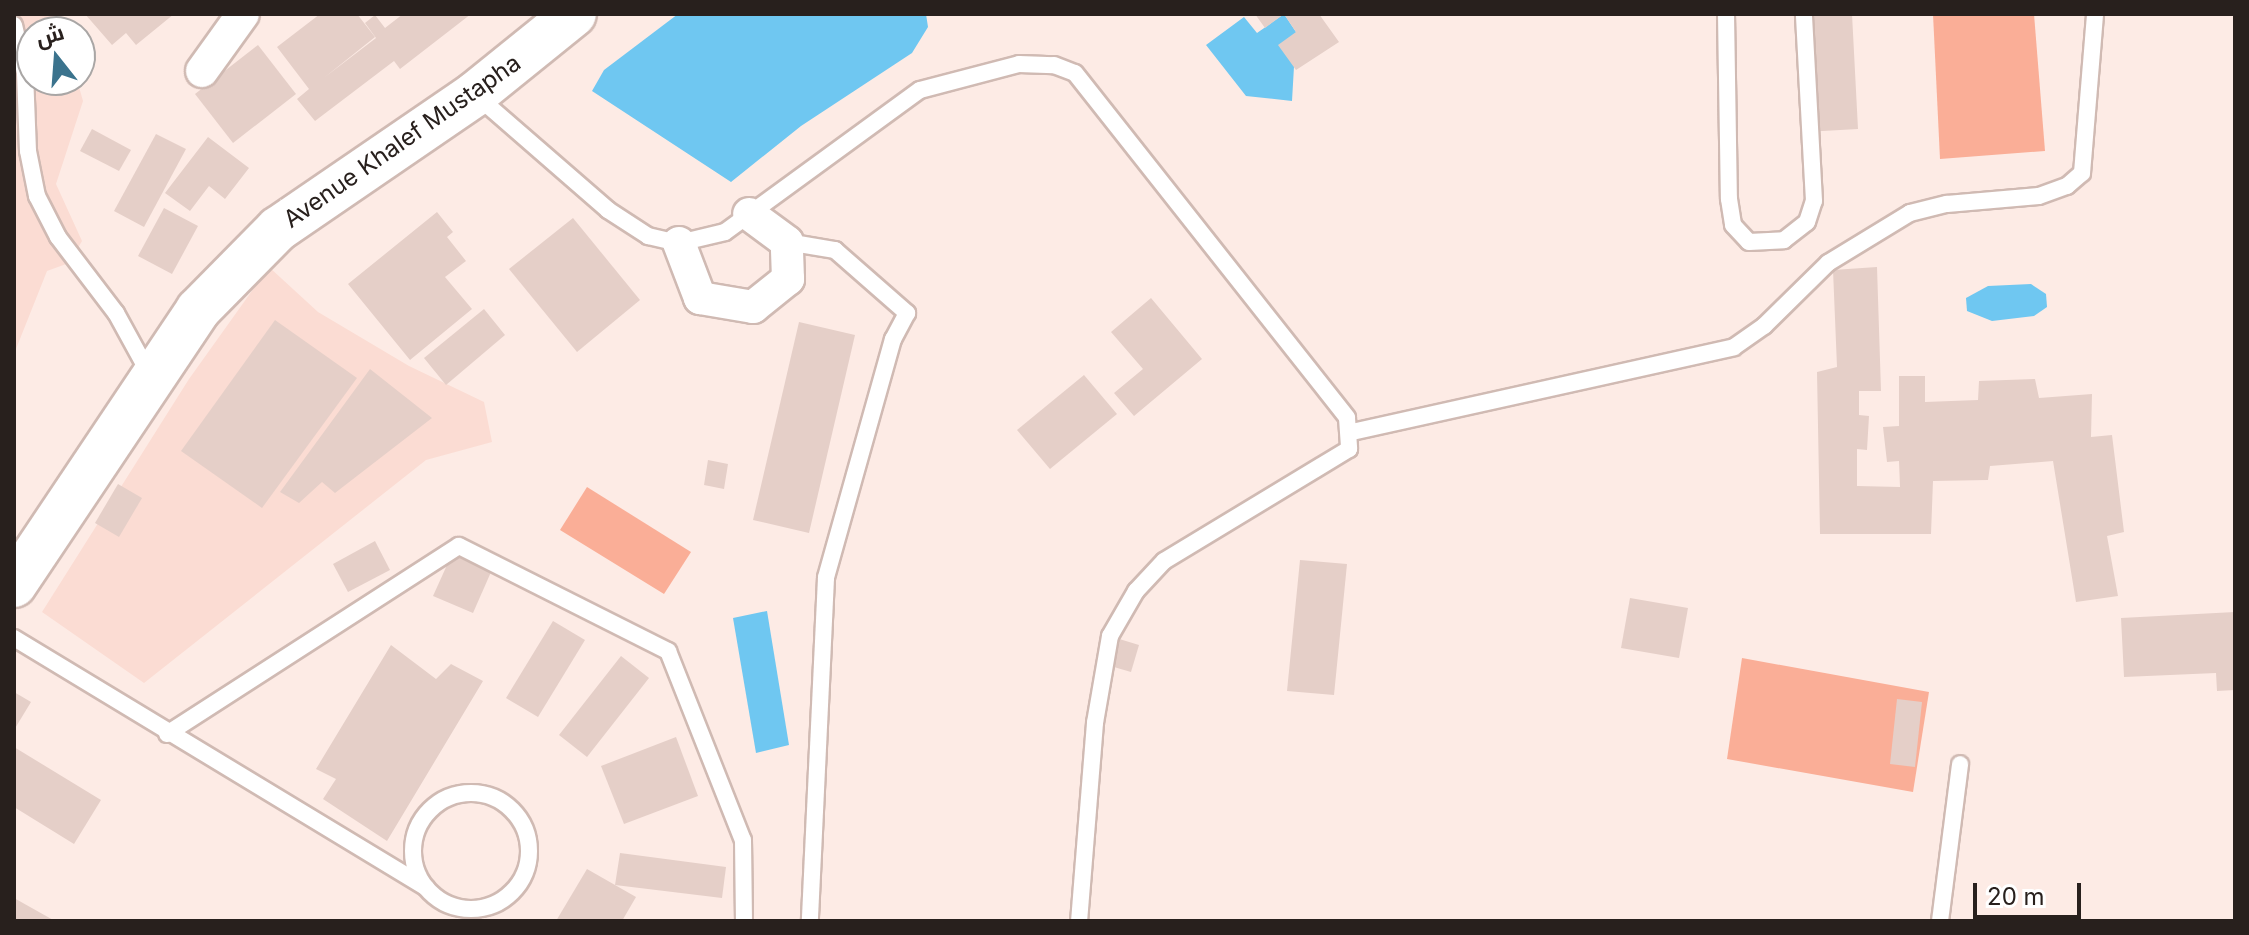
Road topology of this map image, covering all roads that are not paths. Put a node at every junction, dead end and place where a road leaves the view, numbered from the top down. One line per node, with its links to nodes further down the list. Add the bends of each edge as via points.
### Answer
1 (243, 14): 7 (street)
2 (574, 14): 8 (main road, Avenue Khalef Mustapha)
3 (1726, 14): 4 (lane, via 1729,199 1733,225 1749,242 1784,240 1807,222 1814,201)
4 (1804, 14)
5 (2095, 14): 13 (lane, via 2082,173 2067,186 2039,196 1947,204 1910,213 1828,263 1764,326 1734,347)
6 (14, 25): 12 (lane, via 25,73 28,151 37,196 58,237 116,313)
7 (202, 71)
8 (475, 94): 11 (lane, via 608,210 648,236); 12 (main road, Avenue Khalef Mustapha, via 278,229 198,310)
9 (749, 214): 10 (street); 11 (lane, via 725,232); 13 (lane, via 920,90 1019,64 1065,69 1095,97 1347,418)
10 (787, 242): 11 (street, via 788,279 753,307 700,298); 20 (lane, via 835,250 907,313 893,339 826,578)
11 (679, 243)
12 (150, 376): 14 (main road, Avenue Khalef Mustapha)
13 (1352, 432): 21 (lane, via 1349,449 1164,561 1136,591 1110,636 1095,723)
14 (14, 585)
15 (14, 638): 16 (lane)
16 (167, 734): 18 (lane); 19 (lane, via 459,546 668,651 743,840)
17 (1960, 764): 22 (lane)
18 (426, 888): 18 (lane, via 413,861 413,840 433,806 451,796 482,794 516,814 526,832 529,855 513,891 474,909 453,907)
19 (744, 921)
20 (810, 921)
21 (1079, 921)
22 (1940, 921)

